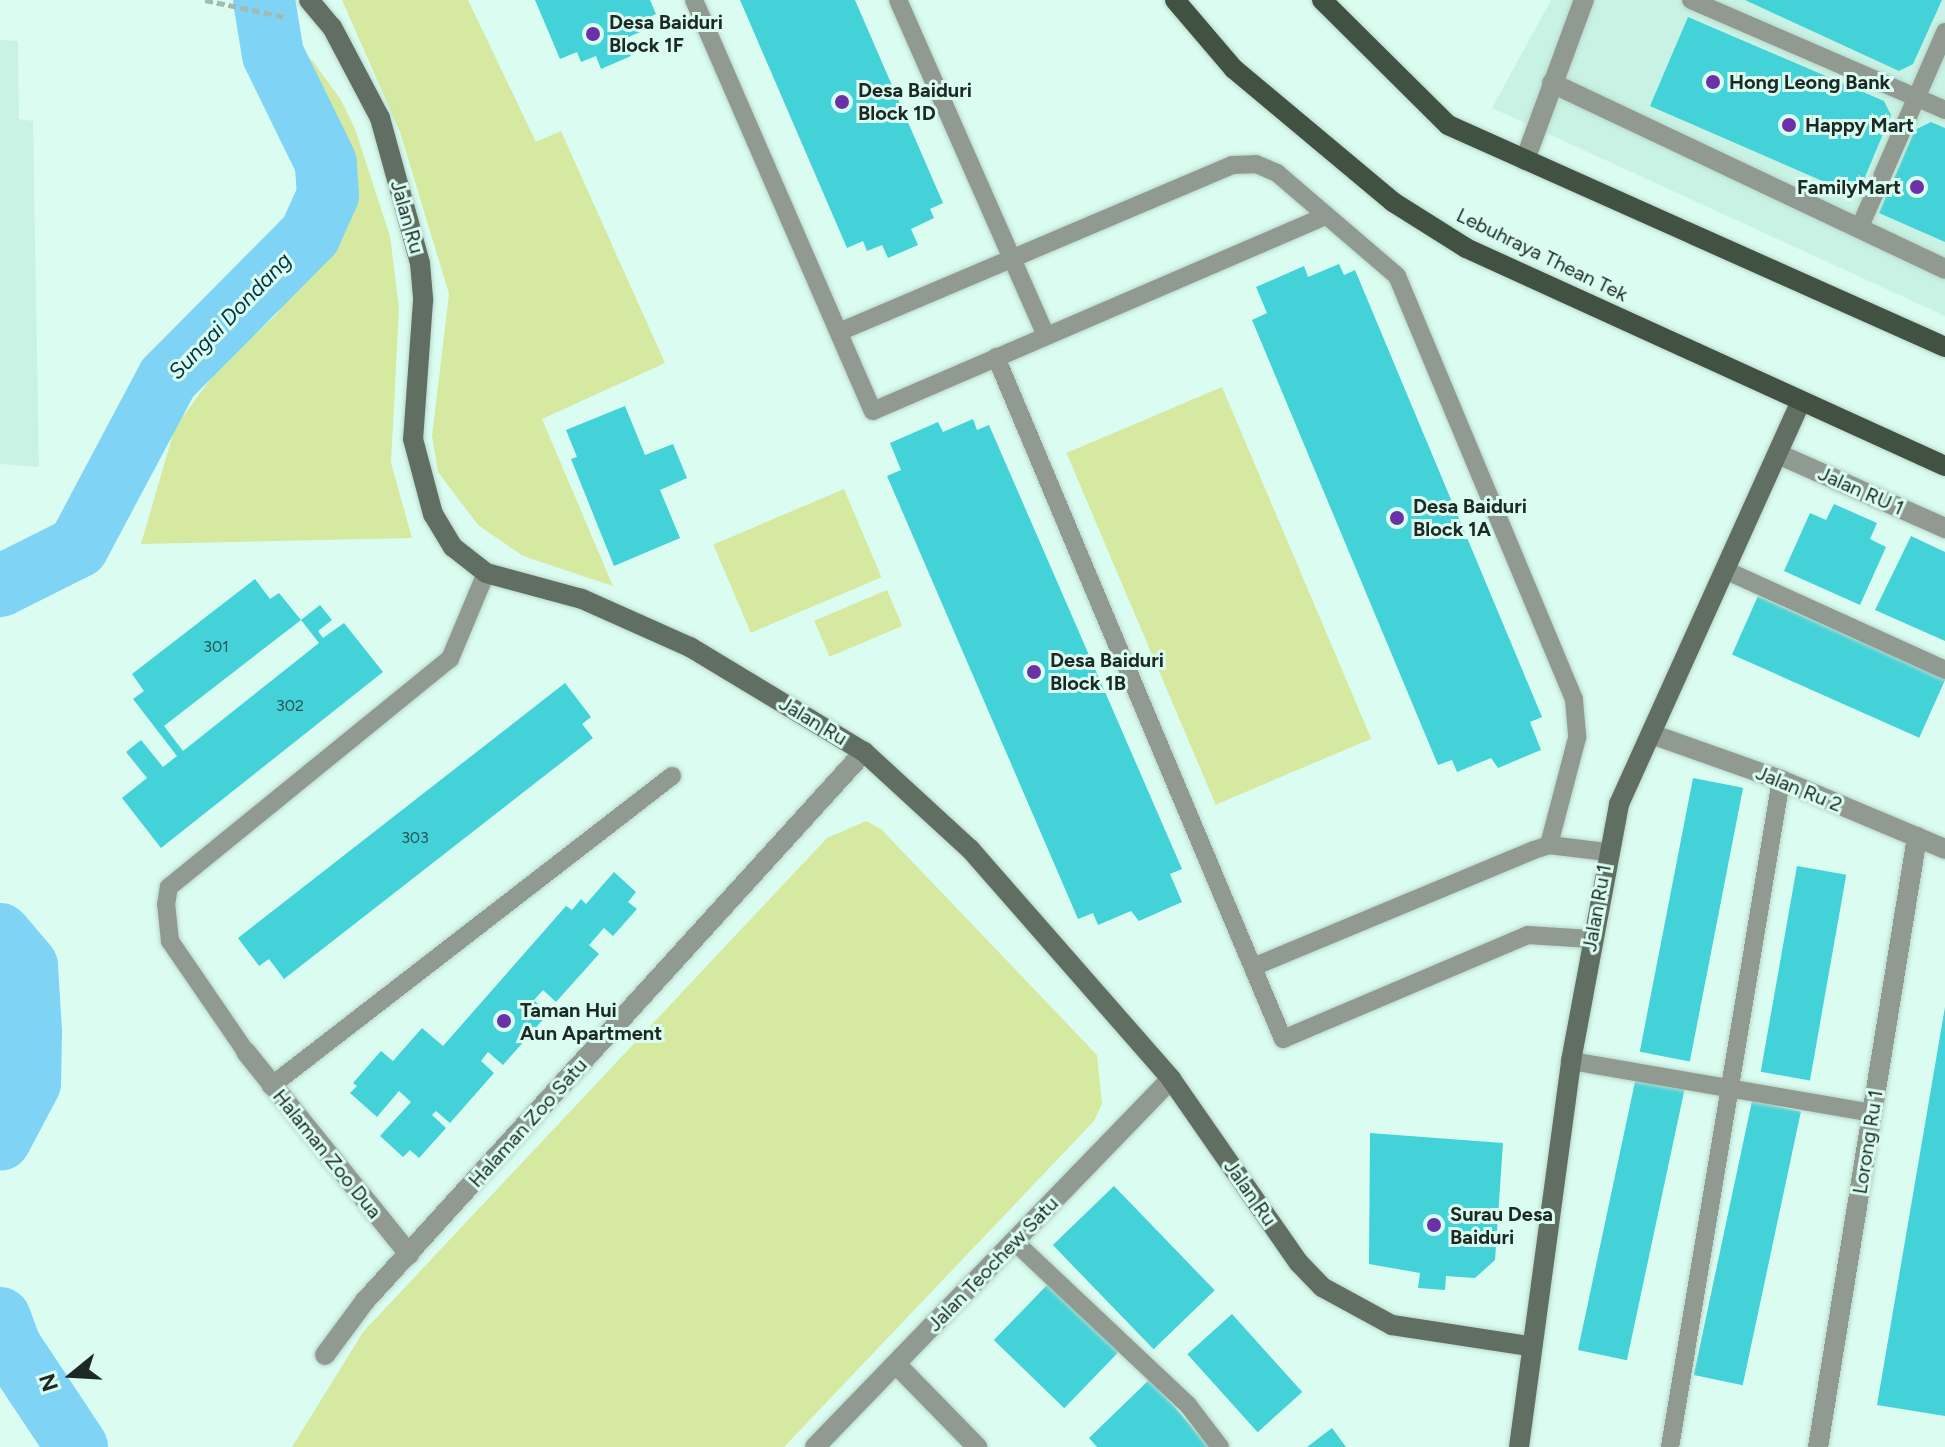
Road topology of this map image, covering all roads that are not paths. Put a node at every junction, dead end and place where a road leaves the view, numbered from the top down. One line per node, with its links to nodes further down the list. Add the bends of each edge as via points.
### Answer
1 (309, 0): 26 (street, Jalan Ru, via 332,27 380,118 420,263 423,301 413,439 424,486 453,547)
2 (694, 0): 17 (lane)
3 (898, 0): 15 (lane)
4 (1175, 0): 21 (main road, Lebuhraya Thean Tek, via 1234,69 1393,202 1466,248)
5 (1322, 0): 12 (main road, via 1448,125)
6 (1584, 0): 9 (street)
7 (1691, 0): 10 (lane)
8 (1945, 32): 10 (lane)
9 (1552, 83): 12 (street); 14 (street)
10 (1916, 98): 11 (lane); 14 (lane)
11 (1945, 110)
12 (1525, 160): 19 (main road)
13 (1325, 216): 15 (lane, via 1277,173 1243,163); 18 (lane); 33 (lane, via 1397,276 1574,700 1577,738)
14 (1859, 229): 16 (street)
15 (1011, 257): 17 (lane); 18 (lane)
16 (1945, 269)
17 (839, 332): 20 (lane, via 873,411)
18 (1046, 336): 20 (lane)
19 (1945, 347)
20 (996, 357): 37 (lane)
21 (1800, 404): 22 (street, Jalan Ru 1); 23 (main road, Lebuhraya Thean Tek)
22 (1778, 454): 24 (street, Jalan RU 1); 25 (street, Jalan Ru 1)
23 (1945, 466)
24 (1945, 528)
25 (1725, 570): 27 (lane); 28 (street, Jalan Ru 1)
26 (486, 573): 29 (street, Jalan Ru, via 582,599 690,647); 38 (lane, via 450,659 169,887 170,941)
27 (1945, 670)
28 (1651, 734): 31 (street, Jalan Ru 2); 35 (street, Jalan Ru 1, via 1619,804)
29 (864, 752): 40 (street, Jalan Ru, via 970,849); 45 (street, Halaman Zoo Satu)
30 (672, 776): 41 (lane)
31 (1781, 780): 32 (street, Jalan Ru 2); 42 (lane)
32 (1917, 837): 34 (street, Jalan Ru 2); 43 (street, Lorong Ru 1)
33 (1549, 845): 35 (lane); 37 (lane)
34 (1945, 849)
35 (1607, 852): 36 (street, Jalan Ru 1)
36 (1591, 939): 37 (lane, via 1528,935 1283,1039); 39 (street, Jalan Ru 1)
37 (1253, 967)
38 (246, 1052): 41 (street, Halaman Zoo Dua)
39 (1571, 1061): 42 (lane); 46 (street, Jalan Ru 1)
40 (1171, 1079): 44 (street, Jalan Teochew Satu); 46 (street, Jalan Ru, via 1299,1263 1322,1287 1392,1325)
41 (271, 1086): 45 (street, Halaman Zoo Dua)
42 (1730, 1088): 43 (lane); 53 (lane)
43 (1872, 1113): 54 (street, Lorong Ru 1)
44 (1014, 1241): 48 (street, Jalan Teochew Satu); 51 (lane, via 1188,1405)
45 (409, 1254): 47 (street, Halaman Zoo Satu)
46 (1529, 1346): 52 (street, Jalan Ru 1)
47 (325, 1355)
48 (897, 1365): 49 (street, Jalan Teochew Satu); 50 (street)
49 (815, 1447)
50 (977, 1447)
51 (1220, 1447)
52 (1519, 1447)
53 (1670, 1447)
54 (1818, 1447)

